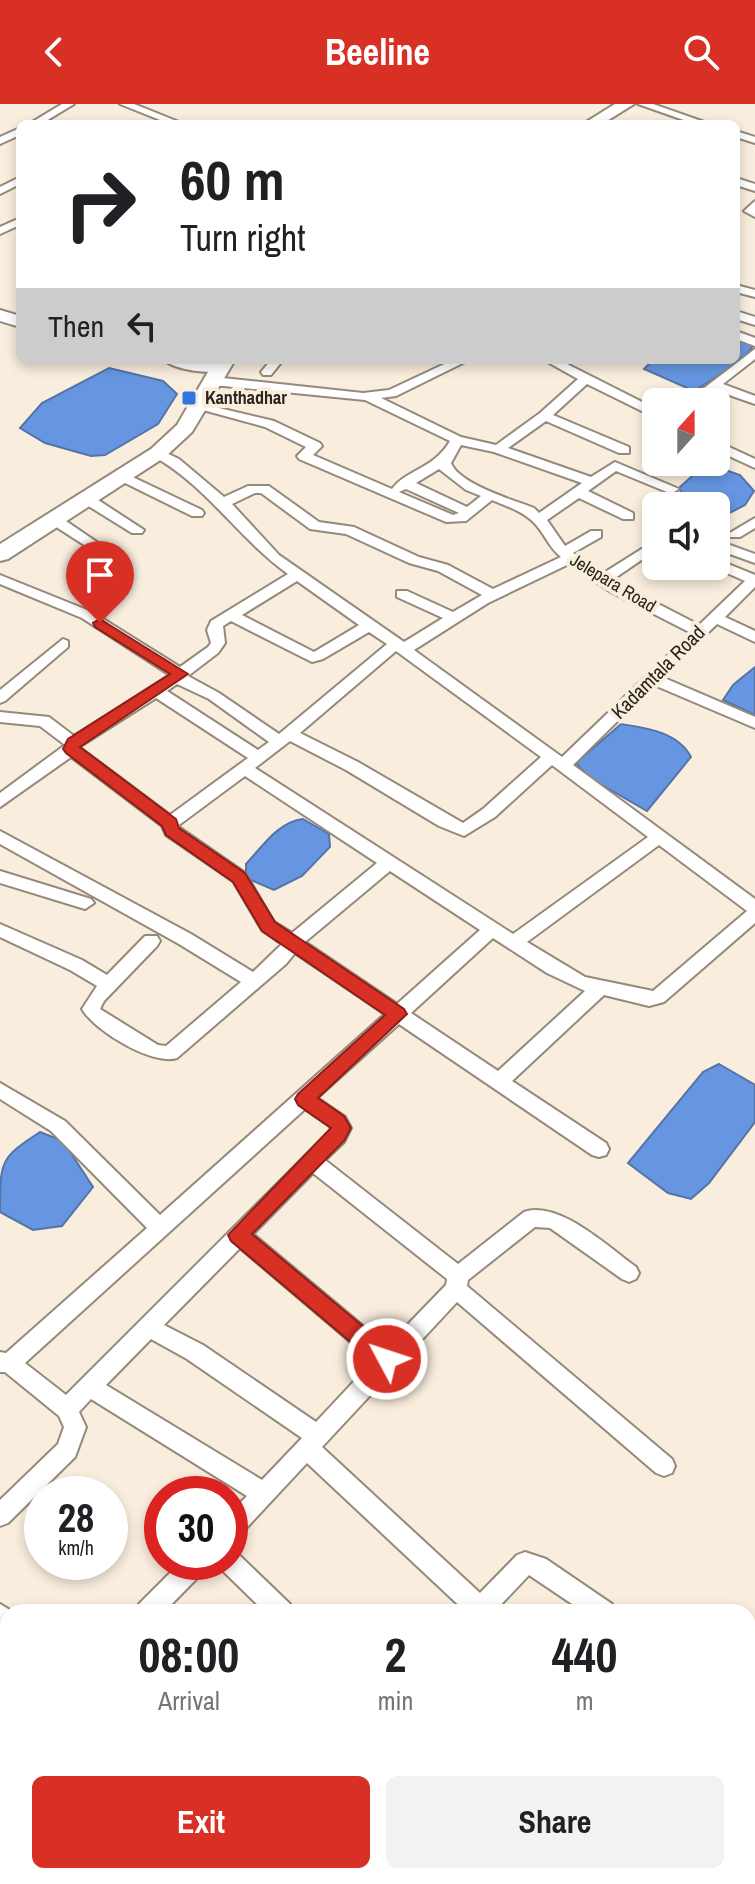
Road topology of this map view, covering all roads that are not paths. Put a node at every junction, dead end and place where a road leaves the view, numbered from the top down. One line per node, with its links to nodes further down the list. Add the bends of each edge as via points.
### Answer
1 (69, 104): 5 (street)
2 (125, 104): 6 (street)
3 (626, 104): 7 (main road)
4 (643, 104): 8 (street)
5 (41, 120)
6 (162, 120)
7 (598, 120)
8 (693, 120)
9 (755, 204): 10 (street, via 749,211)
10 (755, 214)
11 (755, 353): 16 (street)
12 (193, 364): 17 (street)
13 (274, 364): 18 (street)
14 (454, 364): 22 (street, via 392,393)
15 (558, 364): 19 (street)
16 (749, 364): 20 (street)
17 (219, 369): 22 (street); 24 (main road)
18 (267, 372)
19 (586, 378): 25 (street); 26 (street)
20 (713, 385): 21 (street); 23 (street)
21 (709, 388)
22 (368, 397): 27 (street)
23 (755, 400)
24 (198, 407): 31 (main road); 38 (street, via 269,424 315,446 304,456)
25 (642, 407)
26 (545, 416): 28 (street); 29 (street)
27 (457, 440): 28 (street); 32 (street)
28 (498, 449): 36 (street)
29 (624, 450)
30 (730, 452): 33 (street)
31 (158, 453): 34 (main road); 41 (street)
32 (447, 459): 35 (street); 39 (street, Jelepara Road, via 446,470)
33 (755, 464)
34 (122, 476): 40 (main road); 43 (street)
35 (405, 483): 38 (street); 42 (street)
36 (586, 486): 37 (street, via 610,467 621,466); 44 (street, via 585,497); 46 (street)
37 (672, 489)
38 (390, 493): 42 (street, via 451,519)
39 (489, 496): 42 (street); 46 (street, Jelepara Road)
40 (87, 499): 45 (main road); 48 (street)
41 (223, 503): 58 (street, via 274,558); 63 (street, via 264,489 315,526 349,530 443,568)
42 (468, 512)
43 (197, 513)
44 (628, 516)
45 (55, 520): 51 (street); 54 (main road)
46 (539, 520): 55 (street, Jelepara Road)
47 (755, 522): 50 (street)
48 (137, 530)
49 (596, 534): 55 (street)
50 (735, 534)
51 (97, 547)
52 (730, 549): 56 (street)
53 (642, 553): 61 (street)
54 (0, 554)
55 (567, 556): 61 (street, Jelepara Road); 63 (street)
56 (755, 559)
57 (730, 569): 60 (street)
58 (298, 574): 64 (street); 67 (street)
59 (0, 579): 72 (street, via 87,615)
60 (755, 579): 65 (street, Kadamtala Road)
61 (602, 580): 68 (street, Jelepara Road)
62 (402, 594): 66 (street)
63 (493, 595): 66 (street)
64 (231, 615): 67 (street, via 312,657); 72 (street, via 216,624 218,643 213,650)
65 (714, 617): 68 (street, Kadamtala Road); 69 (street)
66 (454, 618): 71 (street)
67 (371, 624): 71 (street)
68 (699, 631): 73 (street, Kadamtala Road)
69 (755, 637)
70 (63, 644): 75 (street)
71 (401, 646): 78 (street); 80 (street)
72 (179, 676): 74 (street); 78 (street)
73 (651, 678): 77 (street); 80 (street, Kadamtala Road)
74 (156, 691): 79 (street); 81 (street)
75 (0, 698)
76 (0, 717): 79 (street, via 44,721)
77 (755, 723)
78 (285, 738): 80 (street, Kadamtala Road, via 352,766 464,830); 81 (street)
79 (72, 746): 82 (street); 83 (street)
80 (556, 762): 84 (street)
81 (252, 764): 83 (street); 86 (street)
82 (0, 801)
83 (170, 823): 93 (street, via 172,831 239,877 268,926)
84 (660, 836): 89 (street); 94 (street)
85 (0, 837): 95 (street)
86 (388, 863): 91 (street); 93 (street)
87 (0, 877): 88 (street)
88 (85, 903)
89 (755, 910): 97 (street, via 658,997 637,997)
90 (0, 930): 96 (street)
91 (491, 930): 94 (street); 98 (street)
92 (151, 941): 96 (street)
93 (294, 941): 95 (street); 98 (street)
94 (512, 944): 97 (street, via 580,983)
95 (254, 981): 96 (street, via 170,1053 155,1052 95,1016 91,1009)
96 (110, 985)
97 (602, 986): 99 (street)
98 (398, 1014): 99 (street); 101 (street)
99 (499, 1082): 102 (street)
100 (0, 1090): 104 (street, via 58,1126)
101 (304, 1099): 103 (street, via 341,1128); 104 (street)
102 (599, 1149)
103 (312, 1161): 105 (street); 107 (street)
104 (160, 1228): 110 (street)
105 (239, 1235): 108 (street); 109 (street)
106 (629, 1273): 107 (street, via 542,1217 531,1218)
107 (457, 1282): 109 (street); 114 (street)
108 (147, 1326): 111 (street); 113 (street, via 195,1352)
109 (387, 1359): 113 (street)
110 (5, 1362): 112 (street)
111 (89, 1386): 112 (street); 115 (street)
112 (67, 1409): 117 (street, via 75,1427 67,1450)
113 (313, 1443): 115 (street); 122 (street)
114 (664, 1466)
115 (264, 1494): 116 (street)
116 (248, 1510)
117 (0, 1515)
118 (248, 1579): 121 (street)
119 (179, 1580): 120 (street)
120 (155, 1604)
121 (274, 1604)
122 (472, 1604)
123 (486, 1604): 124 (street, via 525,1563)
124 (592, 1604)

